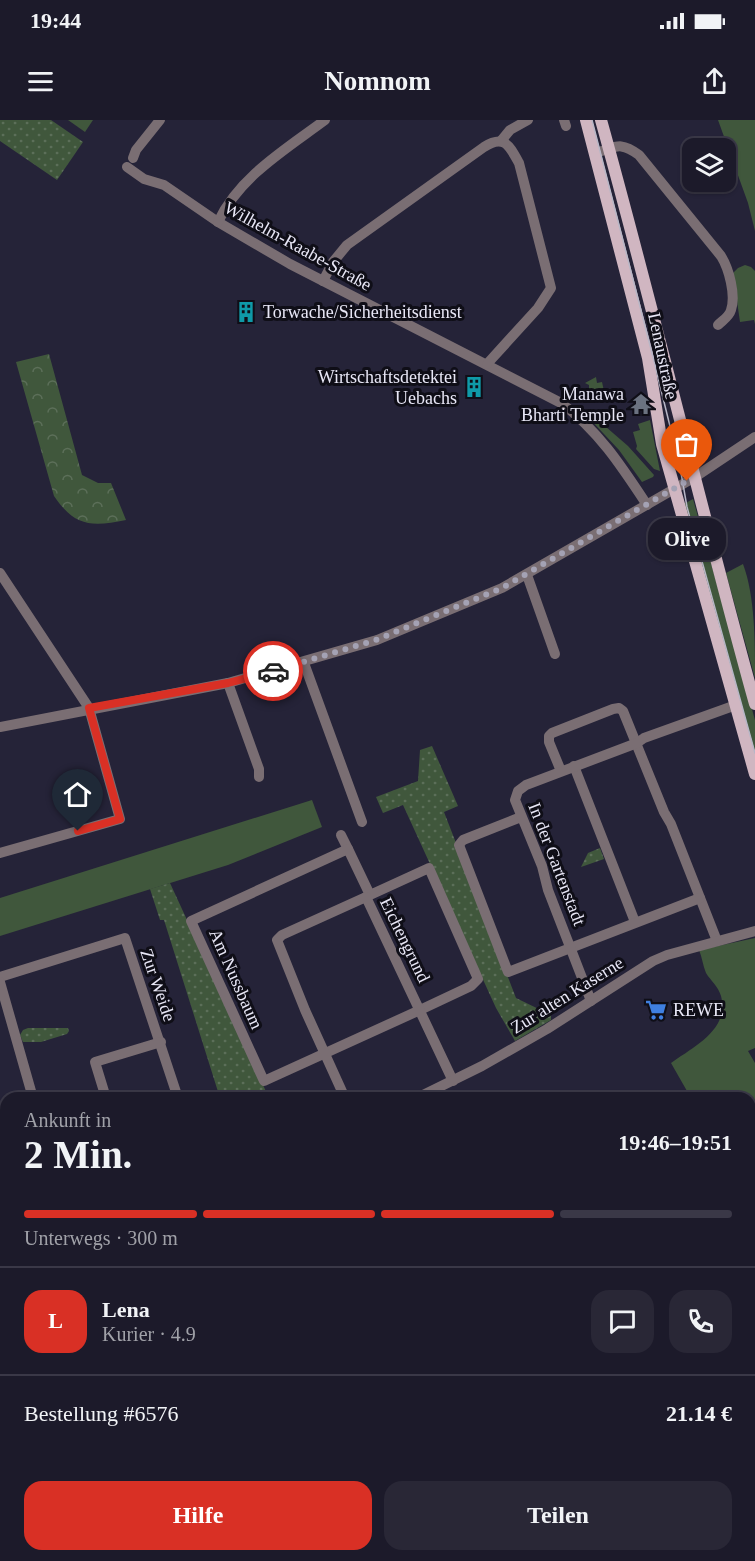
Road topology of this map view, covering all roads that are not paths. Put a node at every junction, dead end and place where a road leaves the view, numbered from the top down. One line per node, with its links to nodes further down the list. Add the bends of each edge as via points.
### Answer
1 (160, 120): 9 (street, Wilhelm-Raabe-Straße, via 130,163 144,179 164,185)
2 (325, 120): 9 (street, via 265,165 224,207)
3 (528, 120): 6 (street, via 510,130)
4 (586, 120): 8 (main road, Lenaustraße)
5 (601, 120): 7 (main road, Lenaustraße)
6 (501, 141): 10 (street, via 484,147 347,245); 12 (street, via 519,163 551,284 549,293)
7 (609, 149): 8 (street); 11 (street, via 620,145 639,154 725,262 732,307); 14 (main road, Lenaustraße)
8 (595, 153): 15 (main road, Lenaustraße, via 648,358 661,443)
9 (218, 222): 10 (street, Wilhelm-Raabe-Straße)
10 (323, 281): 12 (street, Wilhelm-Raabe-Straße)
11 (718, 325)
12 (487, 364): 16 (street, Wilhelm-Raabe-Straße, via 574,412 604,443)
13 (755, 437): 14 (street)
14 (695, 477): 15 (street); 22 (main road, Lenaustraße)
15 (673, 489): 16 (street); 23 (main road, Lenaustraße)
16 (647, 505): 18 (street)
17 (0, 573): 24 (street)
18 (527, 575): 19 (street); 20 (street, via 376,640)
19 (555, 654)
20 (304, 663): 21 (street); 32 (street)
21 (228, 683): 24 (street); 30 (street)
22 (755, 704)
23 (736, 705): 26 (street, In der Gartenstadt); 29 (main road, Lenaustraße)
24 (89, 708): 25 (street); 35 (street, via 120,819)
25 (0, 727)
26 (637, 743): 27 (street, In der Gartenstadt); 28 (street, via 623,711 612,709 549,736); 37 (street)
27 (574, 766): 28 (street, In der Gartenstadt); 38 (street)
28 (561, 771): 31 (street, In der Gartenstadt, via 518,791 515,800)
29 (755, 774)
30 (259, 777)
31 (521, 817): 43 (street, In der Gartenstadt); 43 (street, via 460,841 508,972)
32 (362, 822)
33 (341, 835): 34 (street)
34 (348, 849): 36 (street); 48 (street, Am Nussbaum, via 191,921 264,1081)
35 (0, 853)
36 (368, 896): 46 (street, Eichengrund); 46 (street, via 429,868 478,979); 48 (street, Eichengrund, via 277,940)
37 (700, 898): 38 (street); 42 (street)
38 (635, 922): 43 (street)
39 (755, 925): 41 (street, Zur alten Kaserne)
40 (755, 933): 41 (street, Zur alten Kaserne)
41 (741, 935): 42 (street, Zur alten Kaserne)
42 (717, 941): 45 (street, Zur alten Kaserne, via 653,961)
43 (571, 947): 45 (street, In der Gartenstadt)
44 (0, 980): 47 (street, Zur Weide, via 125,938); 50 (street, Zur Weide)
45 (591, 1001): 49 (street, Zur alten Kaserne)
46 (420, 1010): 48 (street); 49 (street, Eichengrund)
47 (160, 1042): 51 (street, via 95,1062); 52 (street, Zur Weide)
48 (325, 1053): 53 (street, Eichengrund)
49 (453, 1081): 54 (street, Zur alten Kaserne)
50 (31, 1092)
51 (104, 1092)
52 (176, 1092)
53 (342, 1092)
54 (430, 1092)

